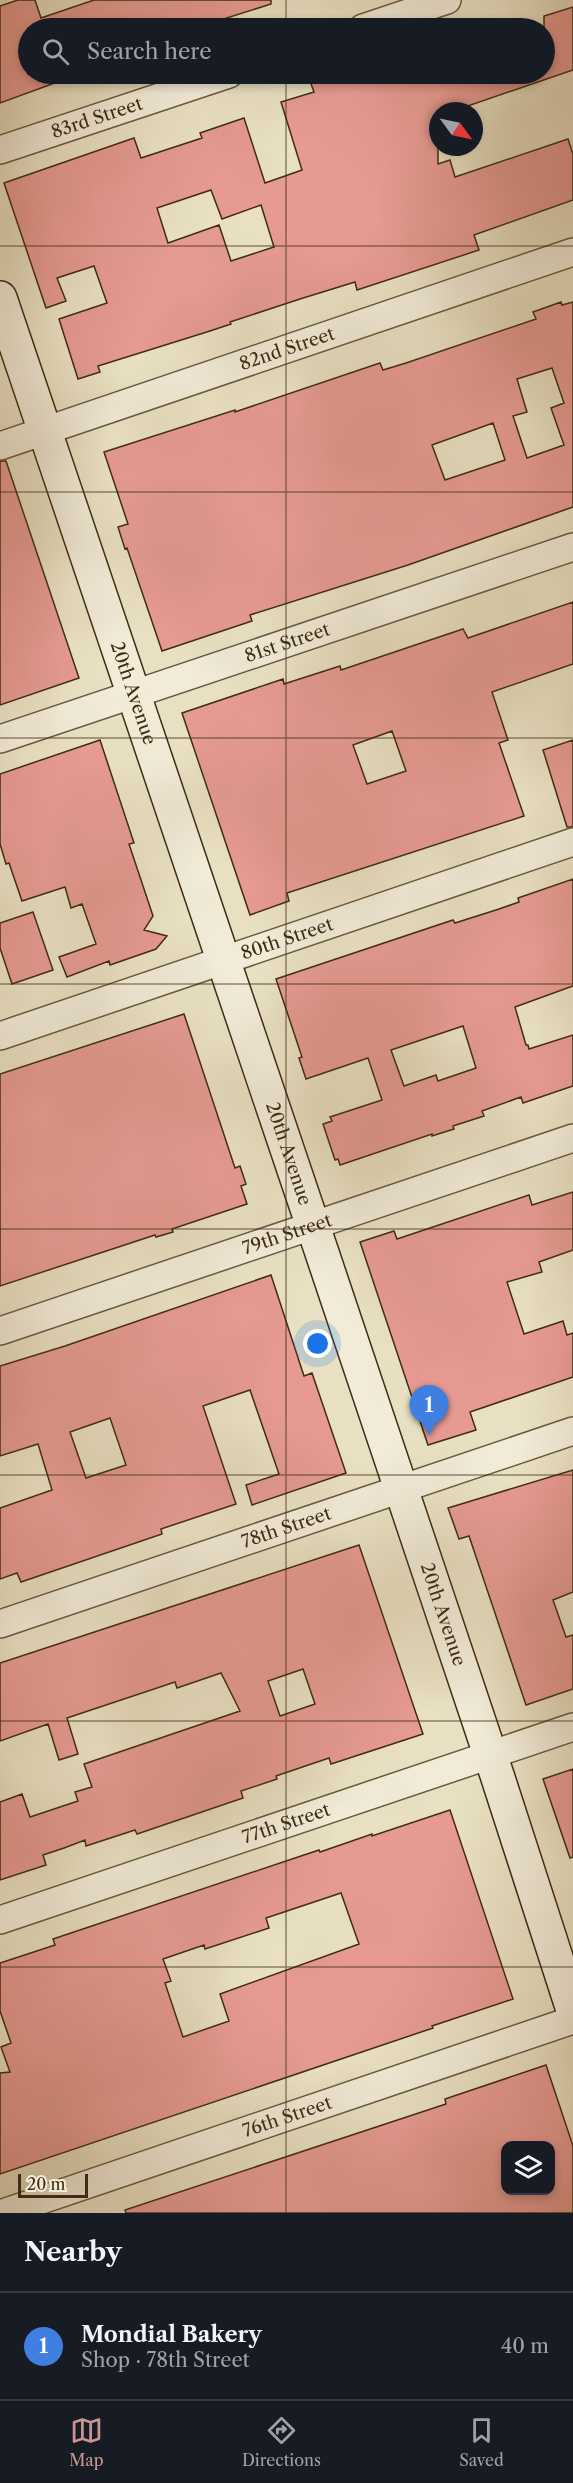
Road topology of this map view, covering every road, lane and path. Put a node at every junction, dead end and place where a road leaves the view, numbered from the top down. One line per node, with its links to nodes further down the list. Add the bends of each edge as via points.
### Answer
1 (447, 0): 2 (street)
2 (393, 18)
3 (199, 84): 4 (street, 83rd Street)
4 (0, 150)
5 (573, 252): 7 (street, 82nd Street)
6 (0, 298): 7 (street, 20th Avenue)
7 (45, 432): 8 (street, 82nd Street); 10 (street, 20th Avenue)
8 (0, 446)
9 (573, 547): 10 (street, 81st Street)
10 (134, 695): 11 (street, 81st Street); 13 (street, 20th Avenue)
11 (0, 739)
12 (573, 842): 13 (street, 80th Street)
13 (223, 961): 14 (street, 80th Street); 16 (street, 20th Avenue)
14 (0, 1036)
15 (573, 1138): 16 (street, 79th Street)
16 (314, 1226): 17 (street, 79th Street); 19 (street, 20th Avenue)
17 (0, 1330)
18 (573, 1431): 19 (street, 78th Street)
19 (400, 1489): 20 (street, 78th Street); 22 (street, 20th Avenue)
20 (0, 1624)
21 (573, 1727): 22 (street, 77th Street)
22 (491, 1755): 23 (street, 77th Street); 24 (street, 20th Avenue)
23 (0, 1920)
24 (573, 2010)
25 (573, 2020): 26 (street, 76th Street)
26 (3, 2213)

